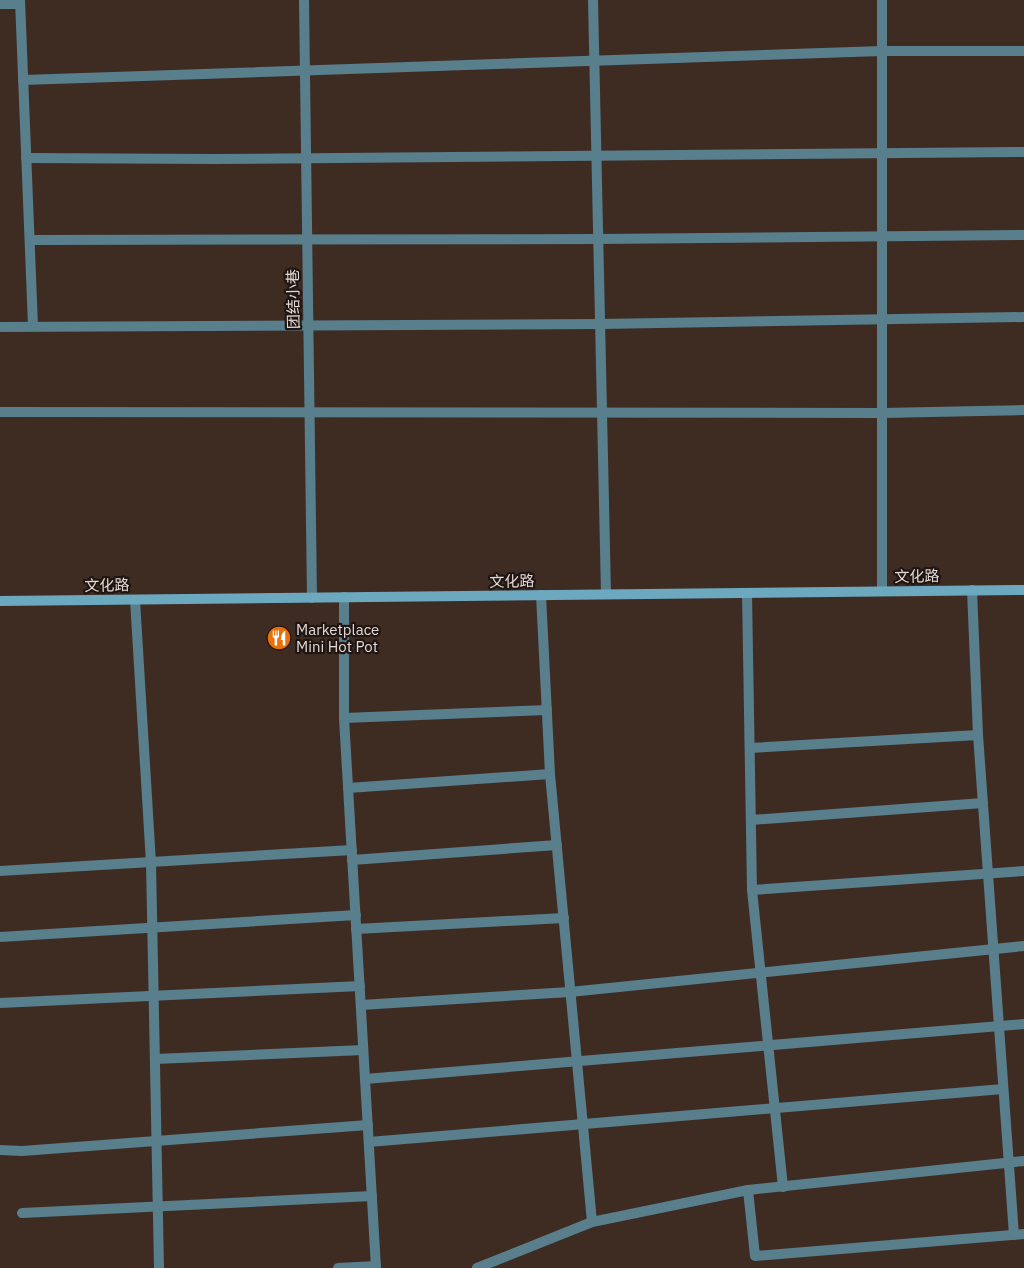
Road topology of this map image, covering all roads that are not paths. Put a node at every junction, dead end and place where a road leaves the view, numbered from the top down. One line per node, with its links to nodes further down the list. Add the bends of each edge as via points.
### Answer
1 (304, 0): 9 (street, 团结小巷)
2 (593, 0): 8 (street)
3 (882, 0): 6 (street)
4 (20, 2): 5 (street); 10 (street)
5 (0, 4)
6 (882, 51): 7 (street); 8 (street); 12 (street)
7 (1024, 51)
8 (595, 61): 9 (street); 13 (street)
9 (306, 71): 10 (street); 15 (street, 团结小巷)
10 (23, 80): 14 (street)
11 (1024, 152): 12 (street)
12 (882, 154): 13 (street); 17 (street)
13 (597, 155): 15 (street); 18 (street)
14 (26, 158): 15 (street); 19 (street)
15 (306, 158): 20 (street, 团结小巷)
16 (1024, 235): 17 (street)
17 (882, 236): 18 (street); 22 (street)
18 (598, 239): 20 (street); 23 (street)
19 (30, 240): 20 (street); 26 (street)
20 (307, 240): 24 (street, 团结小巷)
21 (1024, 316): 22 (street)
22 (882, 319): 23 (street); 31 (street)
23 (600, 324): 24 (street); 30 (street)
24 (309, 325): 26 (street); 29 (street, 团结小巷)
25 (0, 326): 26 (street)
26 (33, 326)
27 (1024, 410): 31 (street)
28 (0, 412): 29 (street)
29 (310, 412): 30 (street); 39 (street, 团结小巷)
30 (602, 413): 31 (street); 36 (street)
31 (882, 413): 34 (street)
32 (972, 590): 33 (main road, 文化路); 34 (main road, 文化路); 44 (street)
33 (1024, 590)
34 (882, 591): 35 (main road, 文化路)
35 (747, 593): 36 (main road, 文化路); 45 (street)
36 (606, 594): 37 (main road, 文化路)
37 (541, 595): 38 (main road, 文化路); 42 (street)
38 (344, 597): 39 (main road, 文化路); 43 (street)
39 (312, 598): 40 (main road, 文化路)
40 (135, 600): 41 (main road, 文化路); 52 (street)
41 (0, 601)
42 (547, 710): 43 (street); 46 (street)
43 (344, 718): 47 (street)
44 (978, 735): 45 (street); 48 (street)
45 (750, 748): 49 (street)
46 (550, 774): 47 (street); 50 (street)
47 (348, 788): 51 (street)
48 (983, 803): 49 (street); 55 (street)
49 (751, 820): 56 (street)
50 (557, 845): 51 (street); 58 (street)
51 (352, 855): 52 (street); 57 (street)
52 (151, 863): 54 (street); 59 (street)
53 (1024, 871): 55 (street)
54 (0, 872)
55 (988, 873): 56 (street); 63 (street)
56 (752, 890): 64 (street)
57 (356, 915): 59 (street); 60 (street)
58 (564, 918): 60 (street); 66 (street)
59 (152, 928): 61 (street); 67 (street)
60 (356, 929): 65 (street)
61 (0, 937)
62 (1024, 946): 63 (street)
63 (993, 949): 64 (street); 71 (street)
64 (761, 972): 66 (street); 72 (street)
65 (360, 986): 67 (street); 69 (street)
66 (570, 992): 69 (street); 75 (street)
67 (153, 996): 68 (street); 74 (street)
68 (0, 1003)
69 (361, 1005): 73 (street)
70 (1024, 1024): 71 (street)
71 (999, 1026): 72 (street); 77 (street)
72 (768, 1045): 75 (street); 78 (street)
73 (363, 1050): 74 (street); 76 (street)
74 (155, 1059): 81 (street)
75 (577, 1061): 76 (street); 79 (street)
76 (365, 1079): 80 (street)
77 (1003, 1089): 78 (street); 85 (street)
78 (774, 1108): 79 (street); 86 (street)
79 (583, 1124): 82 (street); 91 (street)
80 (368, 1125): 81 (street); 82 (street)
81 (156, 1140): 83 (street); 89 (street)
82 (369, 1142): 88 (street)
83 (0, 1150)
84 (1024, 1161): 85 (street)
85 (1009, 1163): 86 (street); 92 (street)
86 (782, 1187): 87 (street)
87 (748, 1190): 91 (street); 92 (street, via 755,1256)
88 (372, 1196): 89 (street); 93 (street)
89 (158, 1206): 90 (street); 94 (street)
90 (22, 1213)
91 (592, 1222): 96 (street)
92 (1019, 1234)
93 (376, 1267): 95 (street)
94 (159, 1268)
95 (338, 1268)
96 (477, 1268)

